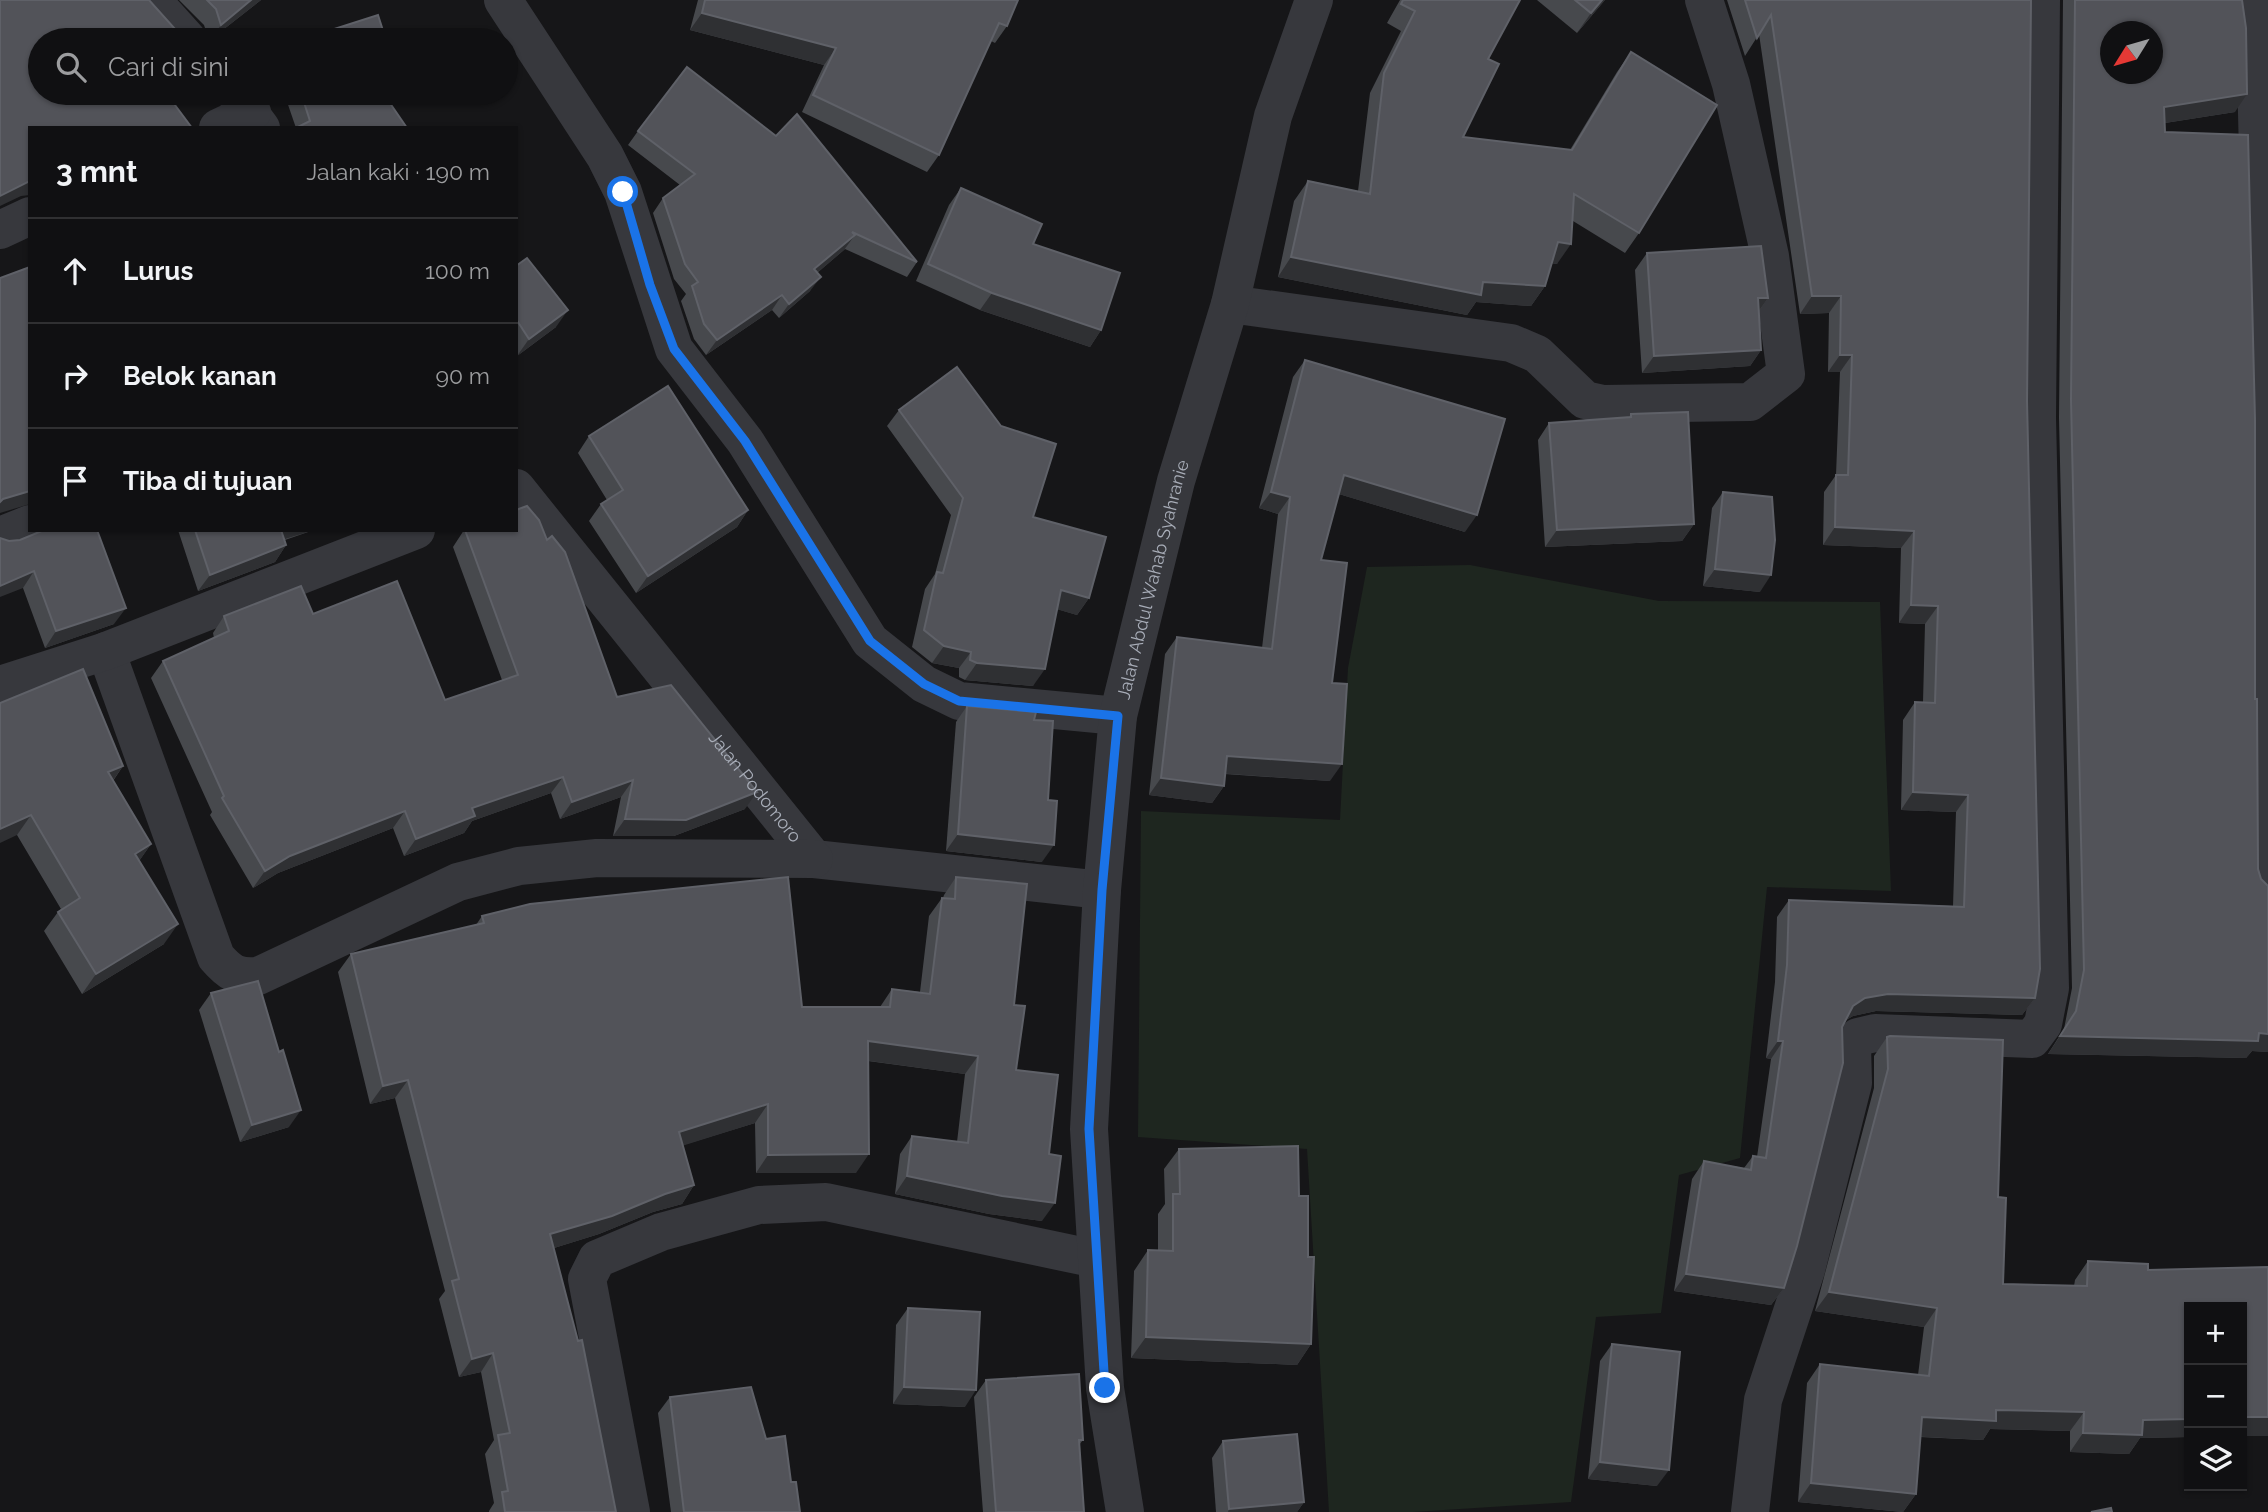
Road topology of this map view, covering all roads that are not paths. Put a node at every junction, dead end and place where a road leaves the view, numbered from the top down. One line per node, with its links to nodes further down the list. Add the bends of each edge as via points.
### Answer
1 (152, 0): 7 (street)
2 (503, 0): 20 (street, via 605,156 623,192 674,349 745,441 870,641 924,684 959,701)
3 (1704, 0): 12 (street, via 1731,84 1770,256 1786,374 1750,402 1603,404 1585,400 1536,354 1511,342)
4 (2041, 0): 27 (street, via 2037,418 2050,988 2043,1024 2032,1039 1875,1033 1858,1037 1852,1045 1853,1083 1806,1270 1763,1400)
5 (2249, 0): 13 (street, via 2255,32)
6 (1302, 3): 12 (street, Jalan Abdul Wahab Syahranie)
7 (177, 28)
8 (249, 111): 9 (street)
9 (222, 126)
10 (28, 217): 11 (street)
11 (0, 230)
12 (1230, 304): 20 (street, Jalan Abdul Wahab Syahranie, via 1177,481)
13 (2266, 437): 22 (street)
14 (518, 491): 21 (street, Jalan Podomoro)
15 (28, 525): 17 (street)
16 (411, 532): 18 (street)
17 (0, 536)
18 (106, 651): 19 (street); 21 (street, via 215,957 229,972 242,977 258,976 458,882 519,866 597,858)
19 (0, 685)
20 (1118, 716): 23 (street, Jalan Abdul Wahab Syahranie)
21 (814, 859): 23 (street, Jalan Podomoro)
22 (2268, 886)
23 (1102, 890): 24 (street, Jalan Abdul Wahab Syahranie, via 1089,1129)
24 (1096, 1259): 25 (street, via 826,1202 759,1205 661,1231 597,1259 587,1279); 26 (street, Jalan Abdul Wahab Syahranie, via 1105,1388)
25 (631, 1512)
26 (1125, 1512)
27 (1750, 1512)

